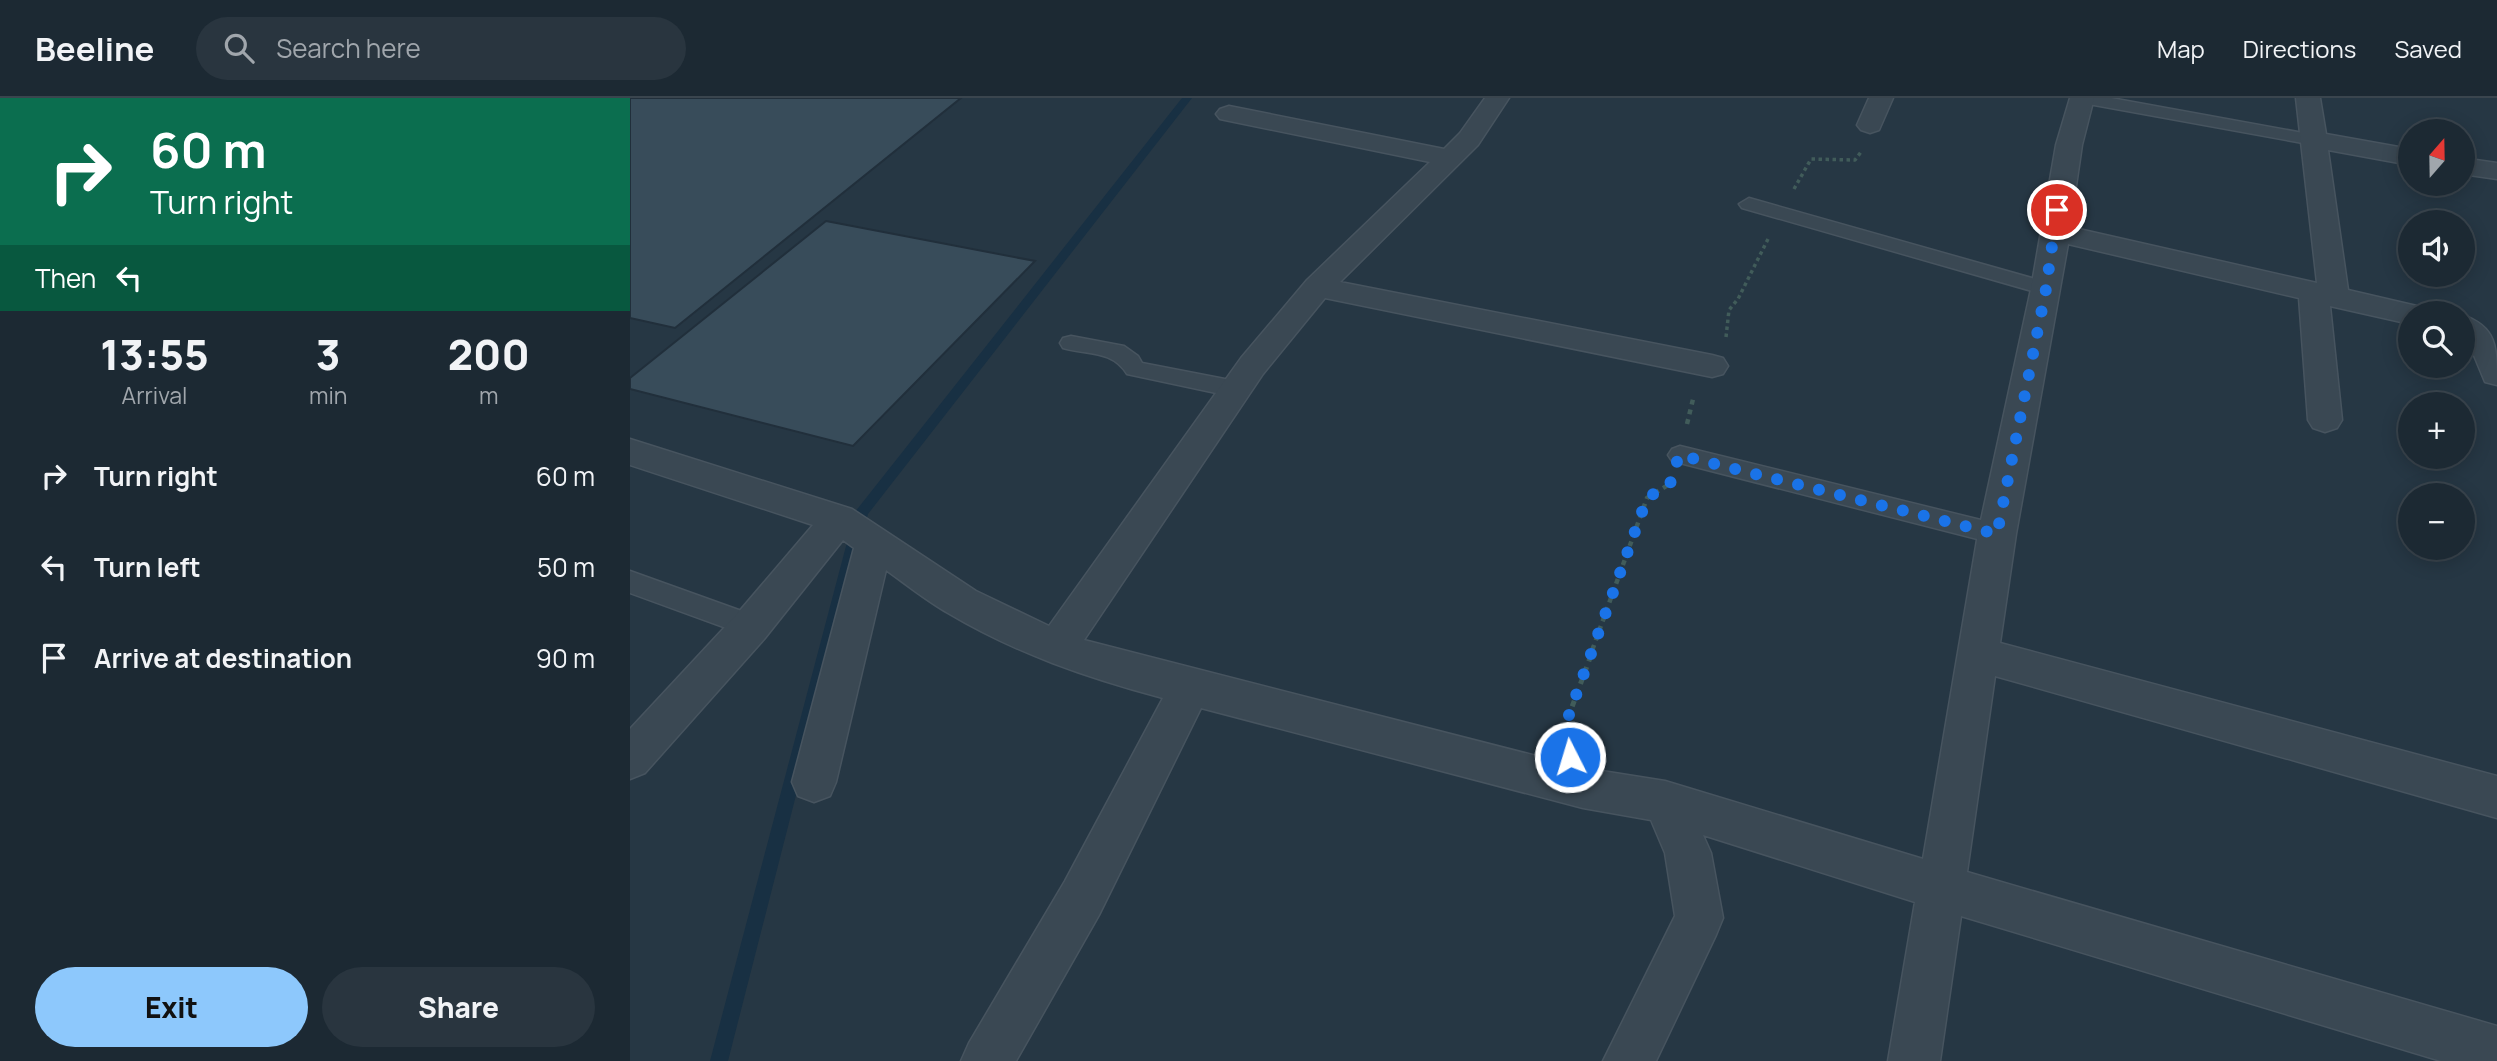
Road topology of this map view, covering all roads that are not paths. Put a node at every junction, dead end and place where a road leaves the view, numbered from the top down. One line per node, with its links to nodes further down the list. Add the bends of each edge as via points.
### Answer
1 (1497, 98): 9 (street)
2 (1881, 98): 6 (street)
3 (2082, 98): 7 (lane); 13 (street)
4 (2308, 98): 7 (street)
5 (1229, 114): 9 (street)
6 (1870, 125)
7 (2314, 140): 8 (street); 16 (street)
8 (2398, 155)
9 (1450, 158): 14 (street)
10 (2475, 168): 11 (street)
11 (2497, 171)
12 (1749, 204): 15 (lane)
13 (2053, 232): 15 (street); 16 (street)
14 (1318, 287): 20 (street); 22 (street)
15 (2046, 289): 27 (street)
16 (2324, 295): 17 (street); 23 (street)
17 (2398, 311)
18 (2475, 332): 21 (street, via 2481,335)
19 (1071, 343): 22 (lane, via 1121,351 1135,369)
20 (1712, 366)
21 (2497, 374)
22 (1235, 389): 31 (street)
23 (2325, 420)
24 (630, 452): 26 (street)
25 (1679, 455): 27 (lane)
26 (839, 519): 28 (street); 30 (street)
27 (1997, 534): 32 (street)
28 (874, 543): 31 (street, via 962,602); 35 (street)
29 (630, 582): 30 (lane)
30 (751, 626): 34 (street)
31 (1056, 648): 33 (street)
32 (1978, 654): 36 (street); 38 (street)
33 (1190, 688): 37 (street, via 1583,788); 40 (street, via 1082,898)
34 (630, 759)
35 (814, 782)
36 (2497, 797)
37 (1665, 802): 38 (street); 41 (street, via 1688,853 1699,918)
38 (1940, 887): 39 (street); 42 (street)
39 (2497, 1052)
40 (987, 1061)
41 (1629, 1061)
42 (1914, 1061)

